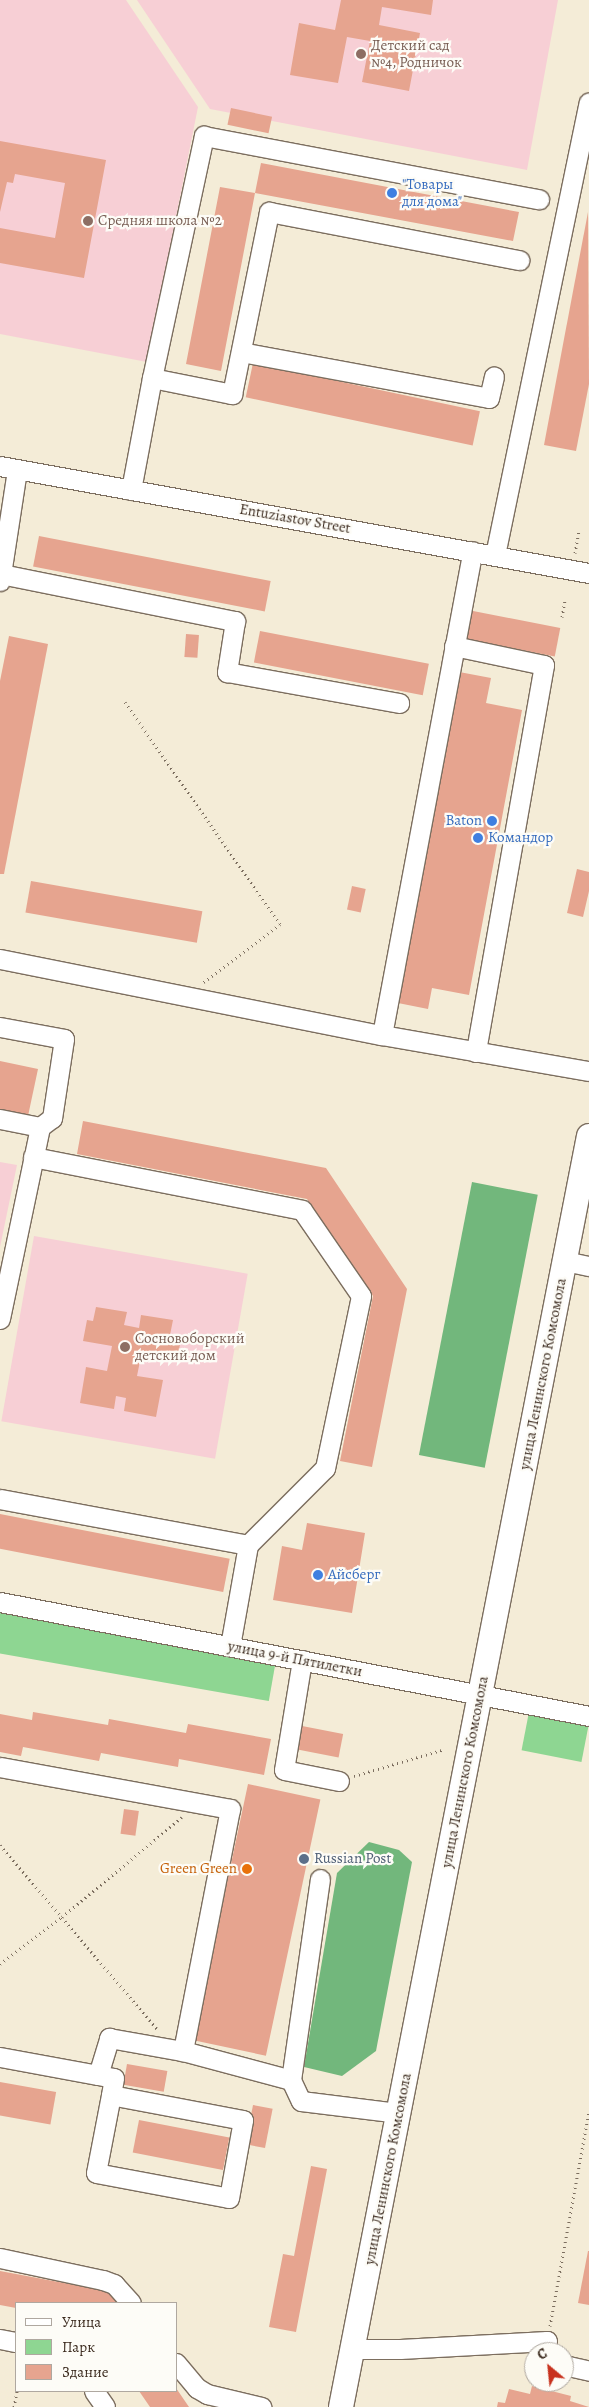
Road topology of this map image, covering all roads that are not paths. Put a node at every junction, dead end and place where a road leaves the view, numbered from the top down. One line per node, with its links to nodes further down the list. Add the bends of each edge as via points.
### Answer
1 (589, 103): 10 (street)
2 (539, 199): 6 (street, via 204,136)
3 (519, 260): 4 (street, via 269,212)
4 (241, 352): 5 (street, via 489,398); 6 (street, via 232,394)
5 (494, 377)
6 (152, 378): 8 (street)
7 (8, 468): 8 (street, Entuziastov Street); 12 (street)
8 (132, 490): 9 (street, Entuziastov Street)
9 (474, 551): 10 (street, Entuziastov Street); 13 (street)
10 (496, 555): 11 (street, Entuziastov Street)
11 (589, 573)
12 (1, 578): 14 (street, via 235,621 227,672)
13 (454, 646): 17 (street); 18 (street, via 544,665)
14 (399, 703)
15 (0, 959): 17 (street)
16 (0, 1027): 21 (street, via 64,1039 52,1118)
17 (382, 1035): 18 (street)
18 (476, 1052): 19 (street)
19 (589, 1071)
20 (0, 1119): 21 (street)
21 (40, 1127): 23 (street)
22 (589, 1136): 24 (main road, улица Ленинского Комсомола)
23 (33, 1157): 26 (street); 28 (street, via 302,1210 361,1296 325,1468)
24 (565, 1261): 25 (street); 32 (main road, улица Ленинского Комсомола)
25 (589, 1266)
26 (0, 1320)
27 (0, 1499): 28 (street)
28 (248, 1545): 30 (street)
29 (0, 1602): 30 (street, улица 9-й Пятилетки)
30 (230, 1646): 31 (street, улица 9-й Пятилетки)
31 (302, 1660): 32 (street, улица 9-й Пятилетки); 35 (street, via 284,1770)
32 (480, 1695): 33 (street, улица 9-й Пятилетки); 42 (main road, улица Ленинского Комсомола)
33 (589, 1716)
34 (0, 1768): 37 (street, via 230,1808)
35 (339, 1781)
36 (320, 1879): 40 (street)
37 (179, 2050): 39 (street, via 110,2038); 40 (street)
38 (0, 2057): 39 (street)
39 (98, 2075): 41 (street, via 114,2078)
40 (291, 2080): 42 (street, via 301,2101)
41 (111, 2095): 41 (street, via 96,2174 229,2198 244,2120)
42 (399, 2113): 48 (main road, улица Ленинского Комсомола)
43 (0, 2258): 44 (street, via 104,2280 114,2284)
44 (130, 2302)
45 (0, 2339): 46 (street)
46 (15, 2342)
47 (524, 2346): 48 (street)
48 (352, 2349): 55 (main road, улица Ленинского Комсомола)
49 (178, 2366): 54 (street, via 196,2388 207,2394)
50 (574, 2367): 51 (street)
51 (589, 2371)
52 (95, 2392): 53 (street)
53 (105, 2407)
54 (261, 2407)
55 (341, 2407)

